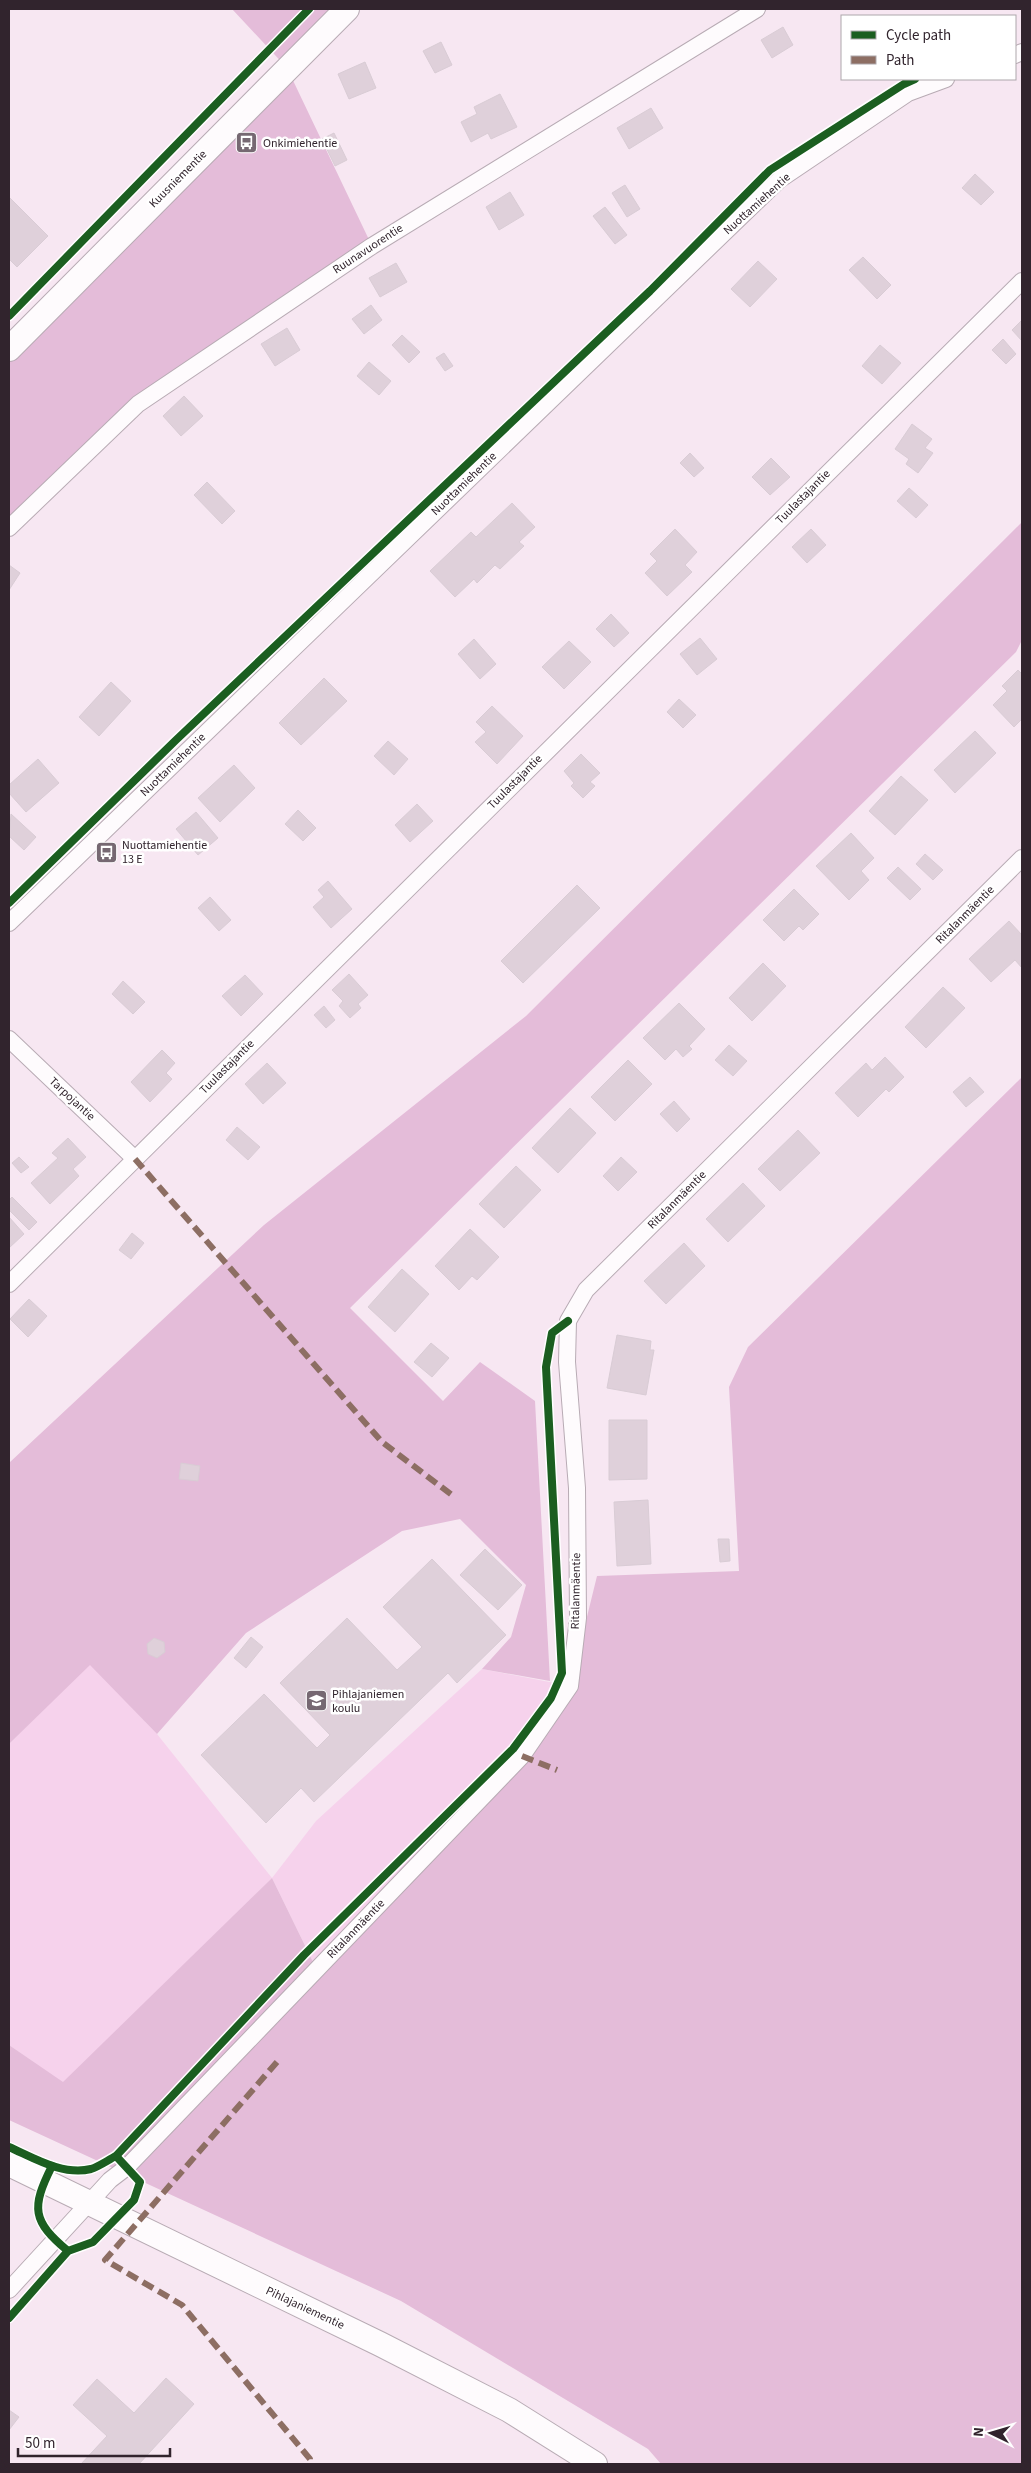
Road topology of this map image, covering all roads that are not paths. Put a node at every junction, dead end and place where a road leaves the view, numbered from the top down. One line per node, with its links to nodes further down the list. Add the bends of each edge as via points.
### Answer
1 (347, 9): 5 (street, Kuusniementie)
2 (757, 9): 6 (street, Ruunavuorentie, via 372,246 138,404)
3 (943, 80): 8 (street, Nuottamiehentie, via 908,93 779,180)
4 (1022, 281): 10 (street, Tuulastajantie)
5 (9, 349)
6 (9, 528)
7 (1022, 858): 13 (street, Ritalanmäentie, via 586,1290 568,1321 567,1362 577,1488 578,1609 570,1686 522,1756 127,2167)
8 (9, 924)
9 (9, 1039): 10 (street, Tarpojantie)
10 (135, 1159): 11 (street, Tuulastajantie)
11 (9, 1284)
12 (9, 2164): 13 (street, Pihlajaniementie)
13 (89, 2202): 14 (street, Ritalanmäentie); 15 (street, Pihlajaniementie, via 509,2410)
14 (9, 2290)
15 (595, 2464)

